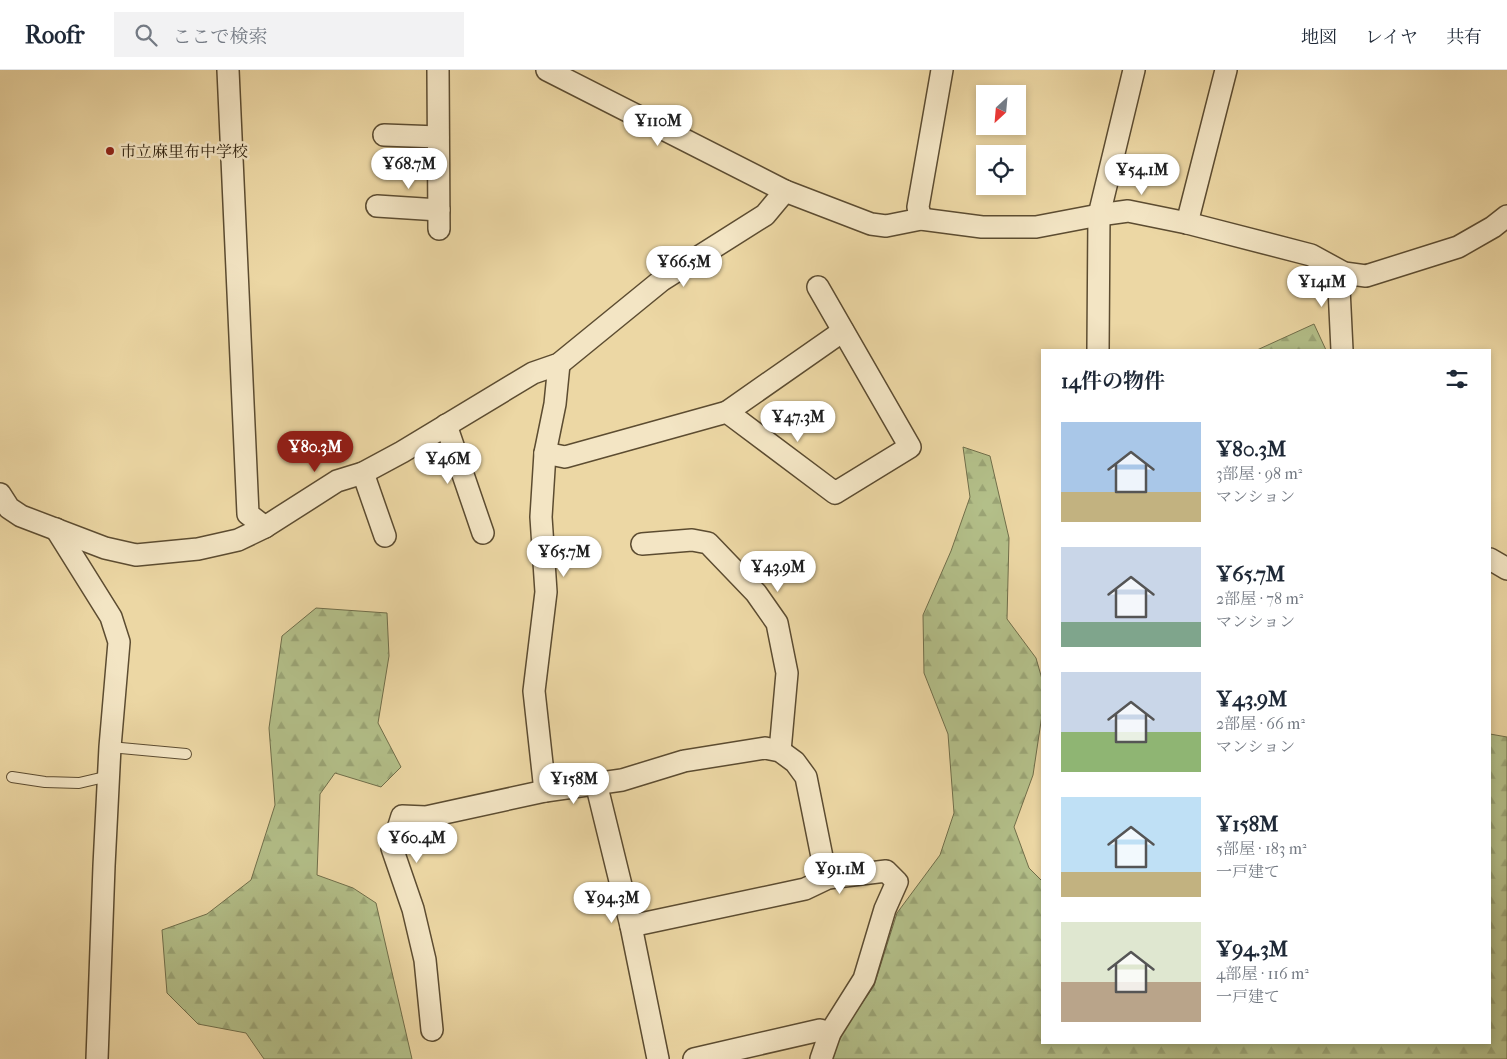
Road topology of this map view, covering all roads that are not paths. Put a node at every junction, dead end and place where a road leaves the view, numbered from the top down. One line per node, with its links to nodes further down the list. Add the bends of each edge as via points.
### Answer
1 (228, 70): 26 (street, via 248,514)
2 (438, 70): 8 (street)
3 (547, 70): 9 (street)
4 (942, 70): 13 (street, via 918,208)
5 (1134, 70): 11 (street)
6 (1226, 70): 14 (street)
7 (384, 135): 8 (street)
8 (438, 137): 10 (street, via 439,219)
9 (785, 191): 13 (street, via 871,224 886,226); 20 (street, via 765,215 662,280)
10 (377, 206)
11 (1099, 215): 13 (street, via 1036,227 982,227); 14 (street, via 1128,211); 18 (street)
12 (1507, 216): 15 (street, via 1458,247 1366,276)
13 (921, 219)
14 (1186, 223): 15 (street, via 1311,255)
15 (1344, 273): 19 (street, via 1339,288)
16 (818, 287): 17 (street)
17 (843, 331): 21 (street); 21 (street, via 910,447 835,493)
18 (1098, 349)
19 (1342, 349)
20 (560, 364): 22 (street, via 533,373); 23 (street)
21 (727, 412): 23 (street, via 565,457)
22 (446, 425): 24 (street); 28 (street)
23 (545, 453): 39 (street, via 541,517 546,592 534,691)
24 (363, 473): 26 (street, via 337,480); 29 (street)
25 (0, 494): 27 (street, via 9,508 21,516)
26 (265, 527): 27 (street, via 238,540 214,546 136,555 105,548)
27 (56, 529): 33 (street, via 111,617 119,642)
28 (483, 533)
29 (385, 536)
30 (642, 544): 34 (street, via 692,540 708,543 756,593 777,623 787,673)
31 (1491, 560): 32 (street)
32 (1507, 569)
33 (110, 748): 35 (lane); 36 (street)
34 (780, 751): 38 (street, via 765,748 684,760 622,780); 40 (street, via 795,762 806,777)
35 (186, 754)
36 (109, 776): 37 (lane, via 79,782 45,782); 44 (street)
37 (12, 777)
38 (596, 783): 39 (street); 41 (street)
39 (545, 791): 42 (street, via 426,817 402,816 392,848 421,943)
40 (828, 878): 41 (street, via 805,888); 43 (street, via 886,871 897,882 885,909 864,979)
41 (631, 926): 45 (street)
42 (432, 1030)
43 (830, 1033): 46 (street, via 820,1030); 47 (street)
44 (97, 1059)
45 (658, 1059)
46 (694, 1059)
47 (821, 1059)

